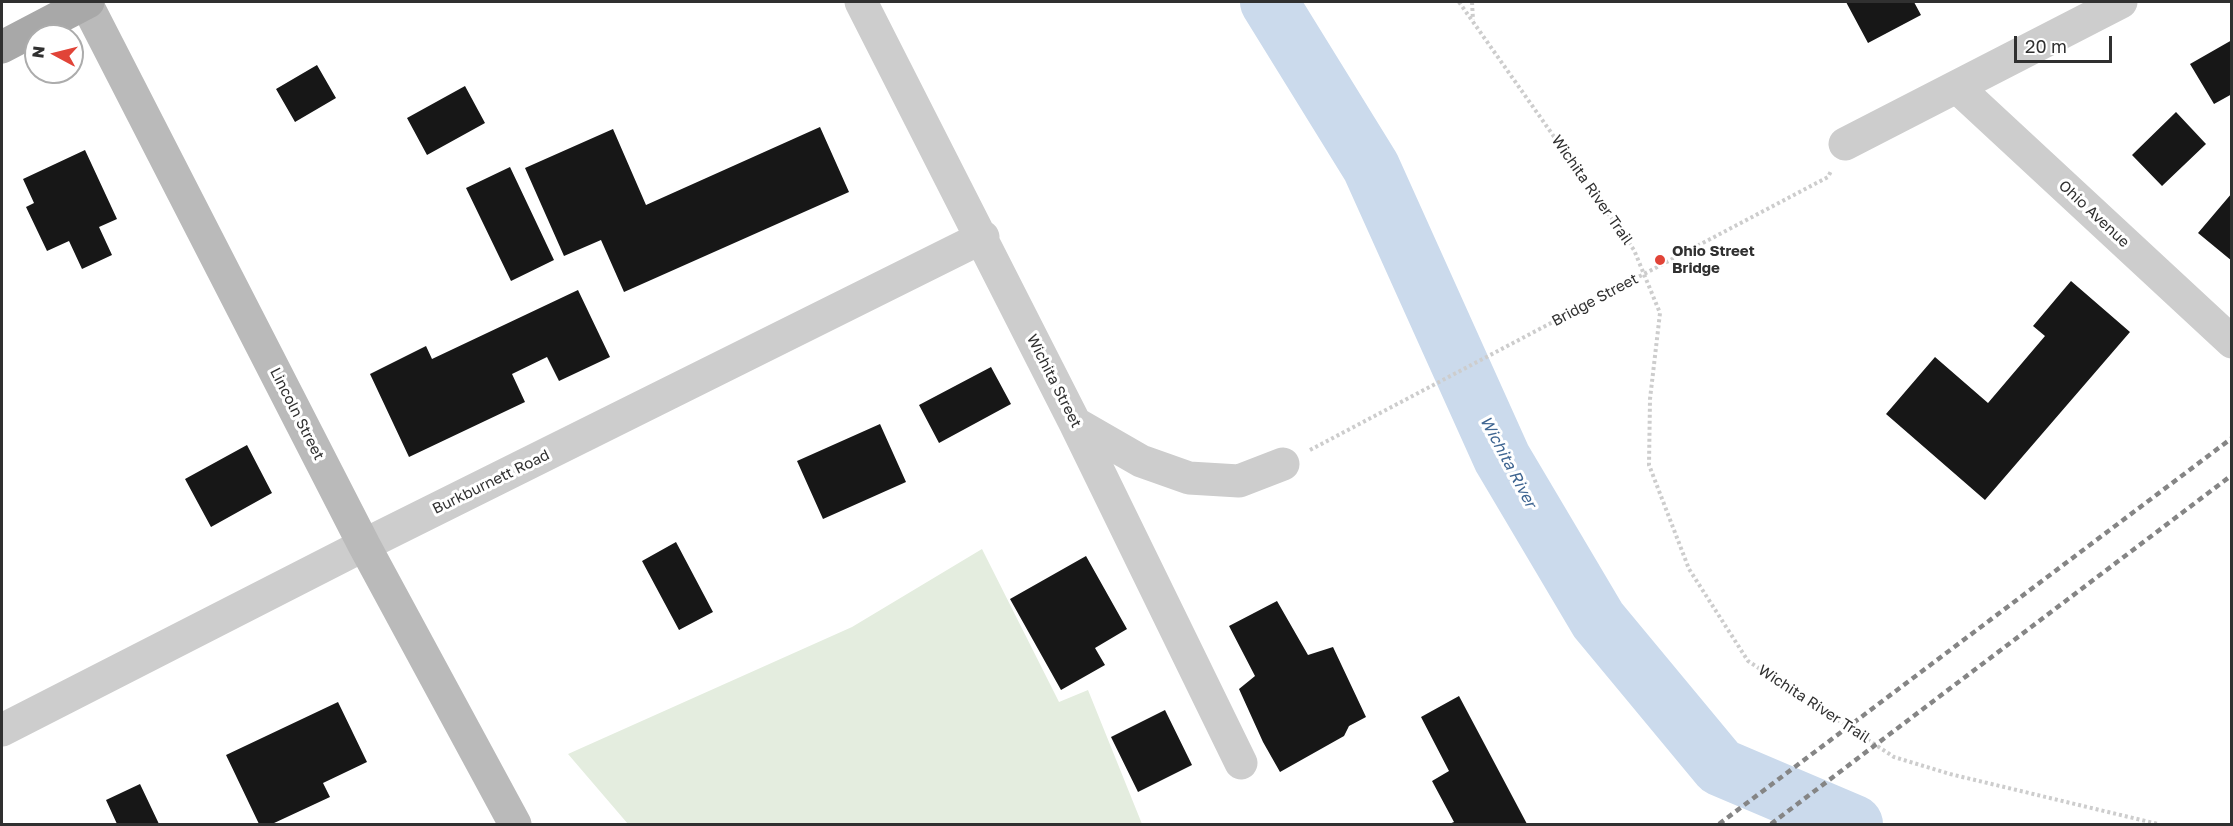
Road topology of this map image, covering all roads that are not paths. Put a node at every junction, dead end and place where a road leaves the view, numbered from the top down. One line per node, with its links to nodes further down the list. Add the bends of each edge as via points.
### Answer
1 (86, 2): 4 (main road); 11 (main road, Lincoln Street)
2 (861, 2): 7 (street, Wichita Street)
3 (2121, 2): 5 (street)
4 (2, 47)
5 (1957, 87): 6 (street); 8 (street, Ohio Avenue)
6 (1845, 144)
7 (983, 237): 9 (street, Wichita Street); 11 (street, Burkburnett Road)
8 (2232, 342)
9 (1076, 423): 10 (street, via 1141,461 1189,478 1239,481); 13 (street, Wichita Street)
10 (1283, 464)
11 (364, 545): 12 (street, Burkburnett Road); 14 (main road, Lincoln Street)
12 (2, 730)
13 (1240, 764)
14 (515, 825)

